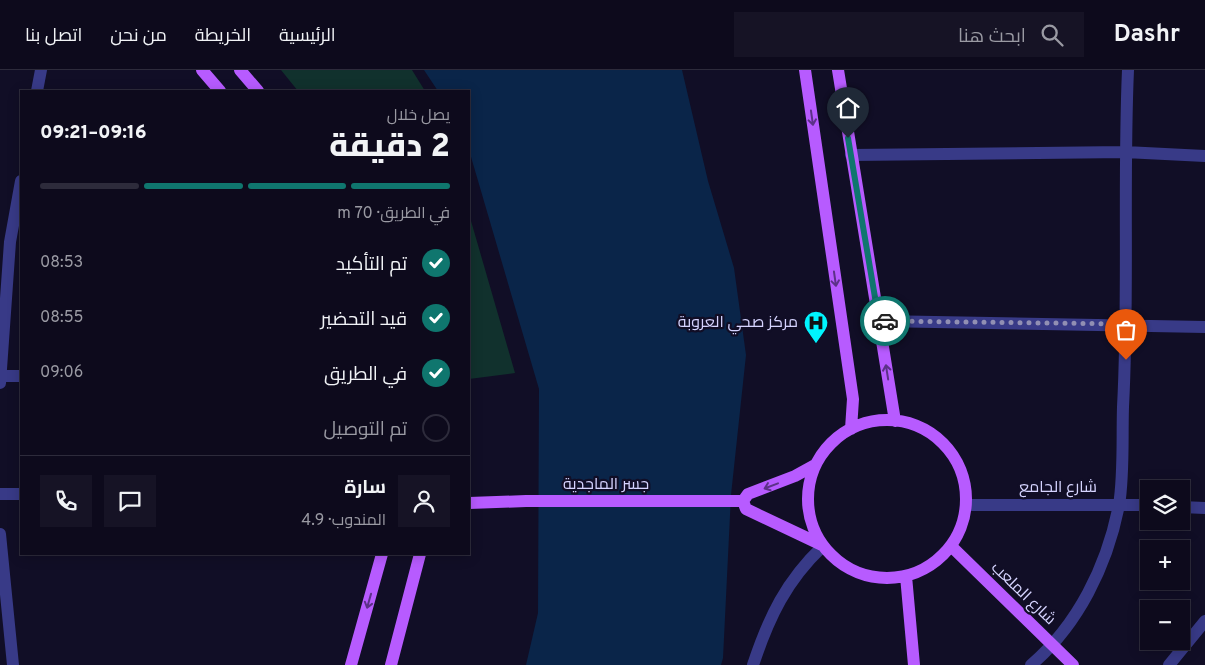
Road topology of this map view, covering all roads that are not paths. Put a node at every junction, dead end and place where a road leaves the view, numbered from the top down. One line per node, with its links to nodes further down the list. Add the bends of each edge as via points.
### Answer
1 (41, 70): 7 (street)
2 (202, 70): 8 (main road)
3 (240, 70): 9 (main road)
4 (805, 70): 22 (main road, one-way to 22, via 853,399)
5 (838, 70): 11 (main road)
6 (1128, 70): 10 (street)
7 (37, 90)
8 (219, 90)
9 (257, 90)
10 (1125, 152): 11 (street); 12 (street); 16 (street)
11 (851, 155): 15 (main road)
12 (1205, 156)
13 (20, 185): 14 (street)
14 (5, 242): 18 (street)
15 (879, 321): 16 (street); 21 (main road, one-way to 15)
16 (1127, 324): 17 (street); 28 (street)
17 (1205, 327)
18 (0, 376): 19 (street); 20 (street)
19 (20, 376)
20 (0, 383)
21 (894, 420): 22 (main road); 29 (main road, via 918,426 939,439 955,458 964,480)
22 (851, 428): 23 (main road, via 830,444)
23 (816, 465): 26 (main road, one-way to 26, via 748,494); 34 (main road, via 810,481 809,506 815,531)
24 (0, 494): 25 (street)
25 (20, 494)
26 (743, 501): 27 (main road, جسر الماجدية); 34 (main road, via 746,509)
27 (470, 503)
28 (1119, 504): 29 (street, شارع الجامع); 30 (street, شارع الجامع); 40 (street, via 1095,579)
29 (966, 505): 35 (main road, via 962,527)
30 (1140, 505)
31 (1190, 507): 32 (street)
32 (1205, 508)
33 (0, 534): 41 (street)
34 (823, 546): 38 (main road, via 860,574 883,578); 44 (street, via 803,565 783,592 765,627)
35 (951, 546): 38 (main road, via 923,570); 40 (main road, شارع الملعب)
36 (382, 555): 42 (main road, one-way to 42)
37 (420, 555): 43 (main road)
38 (906, 576): 45 (main road)
39 (1205, 621): 48 (street)
40 (1053, 646): 46 (street); 47 (main road, شارع الملعب)
41 (13, 665)
42 (351, 665)
43 (392, 665)
44 (753, 665)
45 (914, 665)
46 (1031, 665)
47 (1073, 665)
48 (1169, 665)

